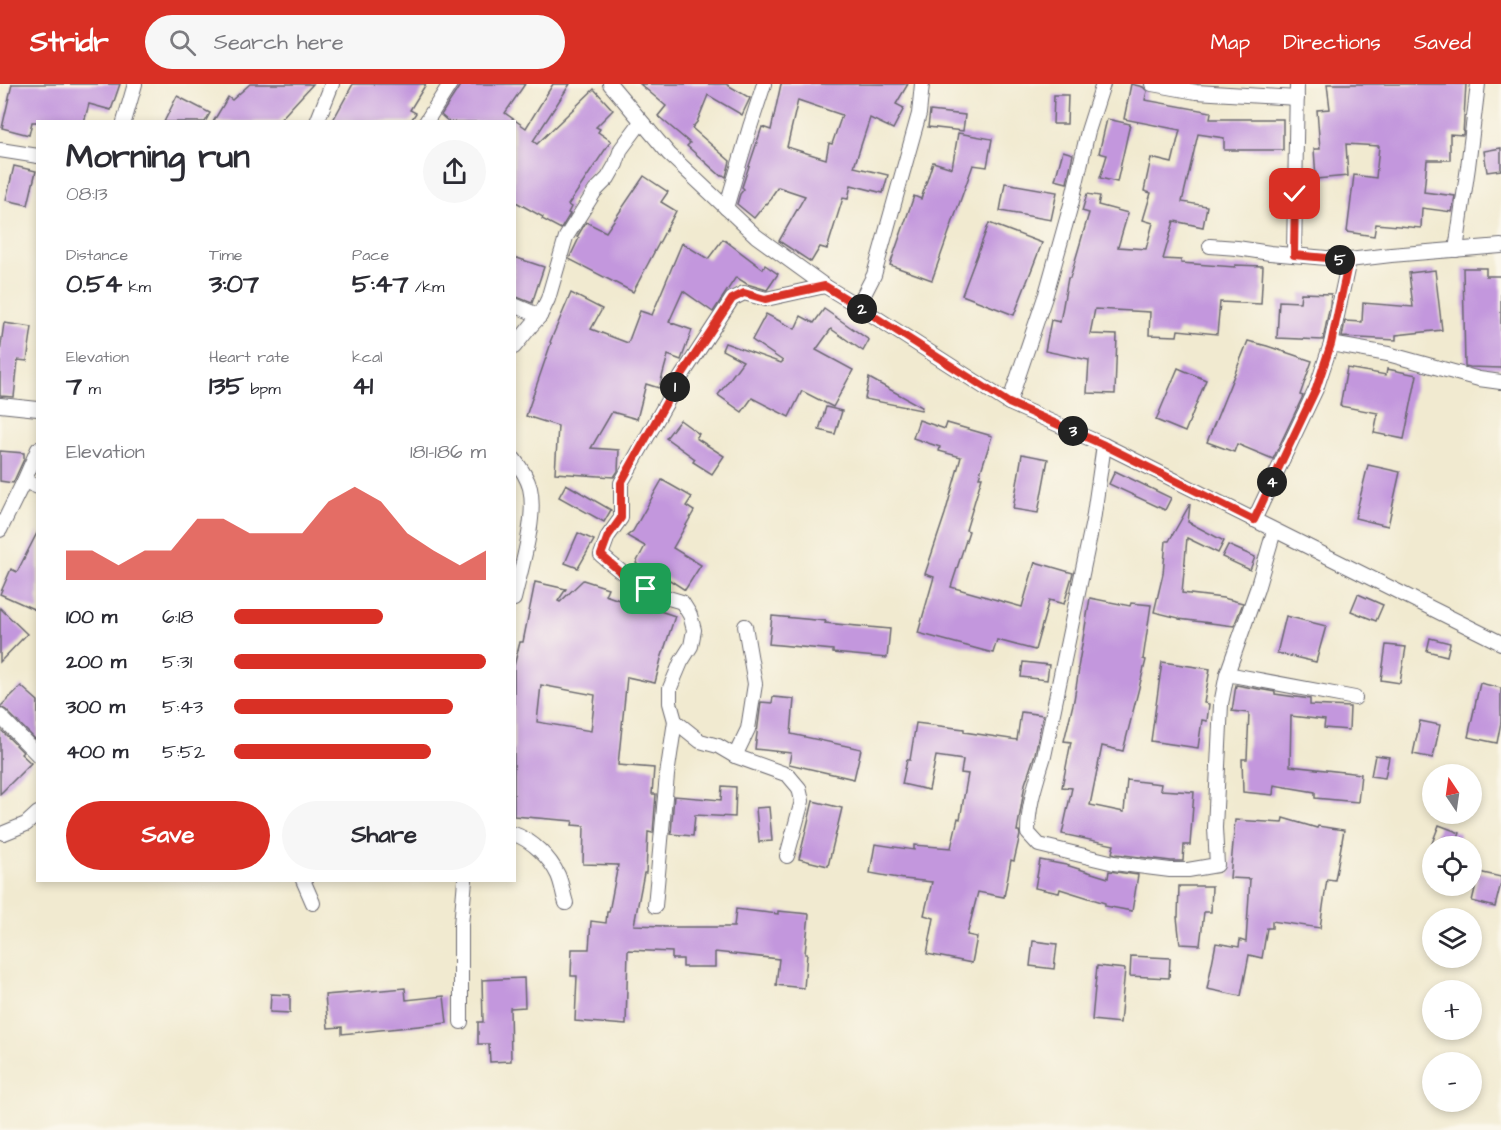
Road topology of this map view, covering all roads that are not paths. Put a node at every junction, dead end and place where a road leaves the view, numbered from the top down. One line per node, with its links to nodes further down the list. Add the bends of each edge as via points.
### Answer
1 (135, 84): 11 (street)
2 (332, 84): 12 (street)
3 (450, 84): 13 (street)
4 (610, 84): 14 (street)
5 (764, 84): 17 (street)
6 (922, 84): 25 (street, via 919,114 874,275)
7 (1103, 84): 30 (street, via 1047,294)
8 (1152, 84): 10 (street, via 1196,92)
9 (1478, 84): 20 (street)
10 (1297, 91): 21 (street)
11 (125, 120)
12 (318, 120)
13 (427, 120)
14 (641, 122): 17 (street); 26 (street, via 566,237)
15 (0, 150): 16 (street)
16 (36, 156)
17 (726, 208): 23 (street, via 756,236)
18 (1210, 246): 21 (street)
19 (1501, 246): 20 (street)
20 (1456, 250): 22 (street)
21 (1294, 255): 22 (street)
22 (1349, 260): 28 (street)
23 (825, 286): 25 (street); 47 (street, via 765,299 744,293 732,299 681,376 621,483 621,518 601,555 646,589 682,602 694,630 691,646 670,688)
24 (516, 306): 26 (street)
25 (858, 306): 30 (street)
26 (540, 316): 27 (street)
27 (516, 344)
28 (1331, 344): 29 (street); 38 (street, via 1316,389)
29 (1501, 382)
30 (1009, 403): 33 (street)
31 (0, 405): 32 (street)
32 (36, 410)
33 (1104, 445): 38 (street); 44 (street, via 1093,521 1044,756 1028,814 1028,833 1039,845 1114,863 1170,870 1217,865 1217,770)
34 (36, 453): 36 (street)
35 (516, 462): 41 (street, via 530,489 532,512)
36 (24, 481): 37 (street); 39 (street)
37 (36, 486)
38 (1254, 520): 40 (street)
39 (0, 530)
40 (1274, 531): 43 (street); 44 (street)
41 (516, 590)
42 (746, 626): 49 (street, via 754,684 748,729)
43 (1501, 644)
44 (1227, 674): 45 (street)
45 (1355, 698)
46 (0, 716): 48 (street)
47 (675, 721): 49 (street, via 700,741); 58 (street)
48 (36, 753)
49 (735, 756): 53 (street, via 789,775 799,788 802,801)
50 (36, 815): 51 (street, via 26,824)
51 (4, 833)
52 (516, 835): 57 (street, via 547,859 558,875)
53 (787, 856)
54 (304, 882): 56 (street)
55 (465, 882): 59 (street)
56 (313, 903)
57 (566, 903)
58 (655, 906)
59 (461, 1022)

